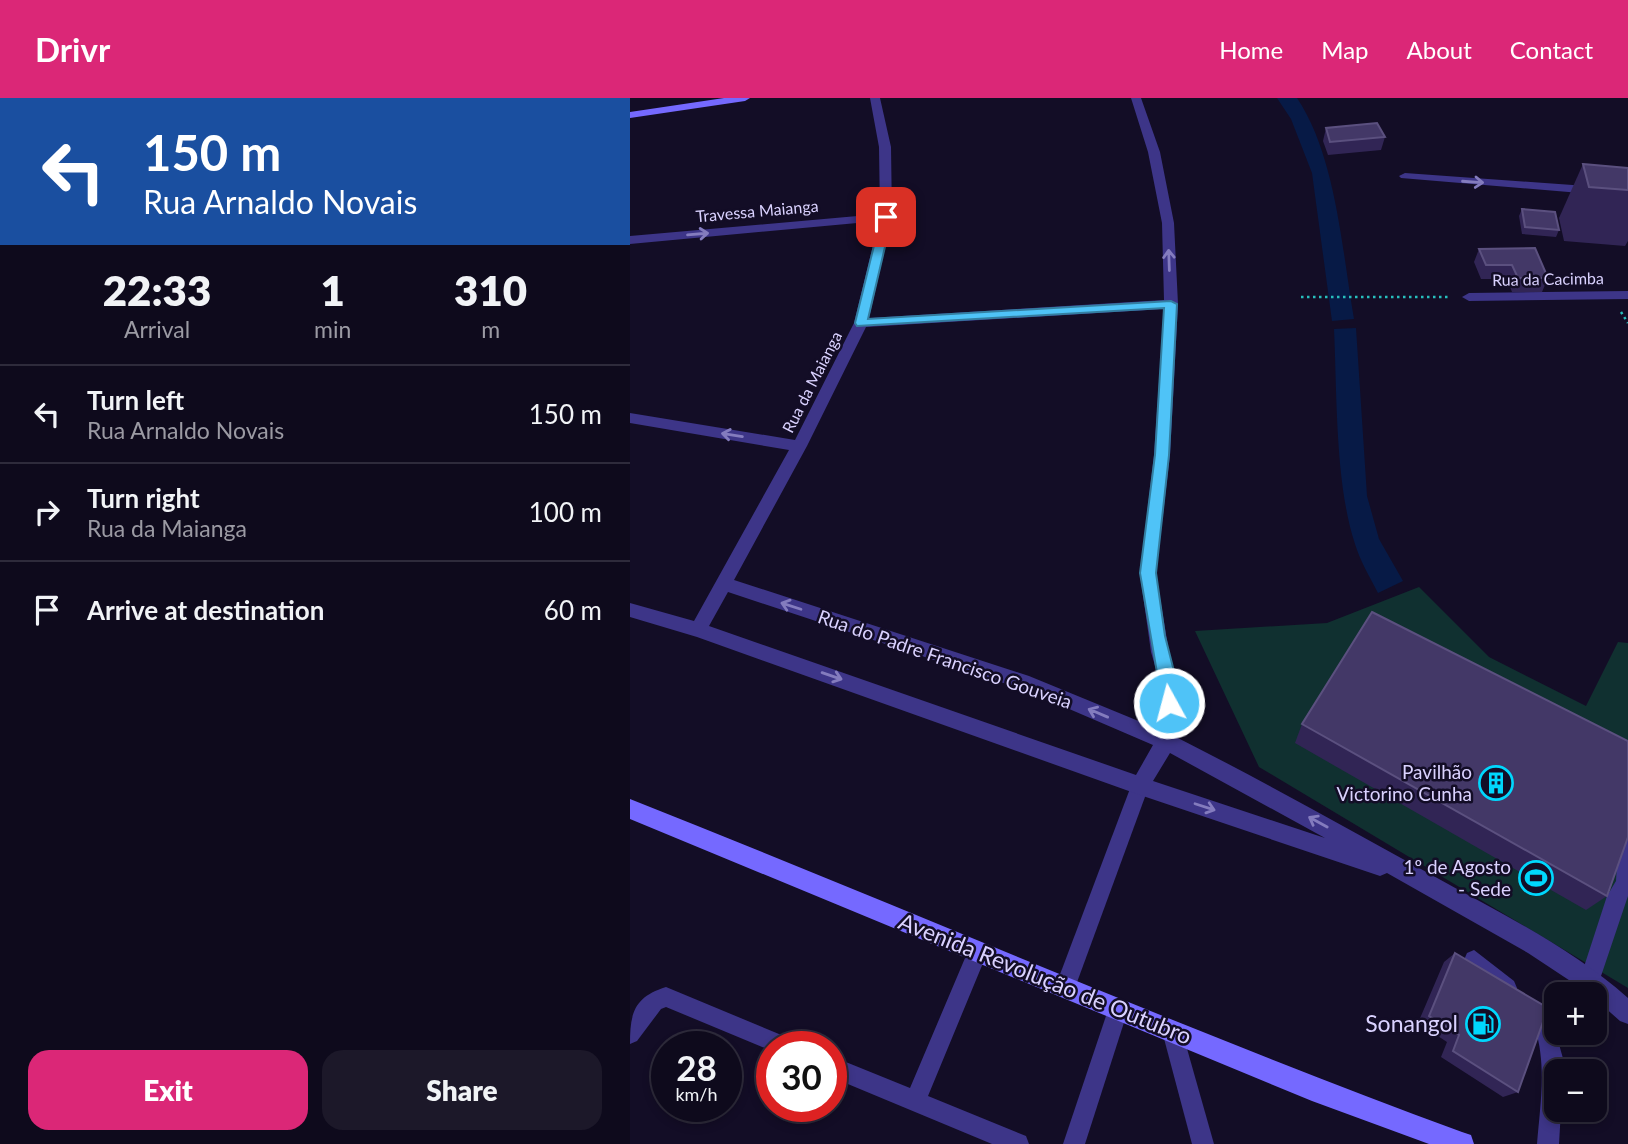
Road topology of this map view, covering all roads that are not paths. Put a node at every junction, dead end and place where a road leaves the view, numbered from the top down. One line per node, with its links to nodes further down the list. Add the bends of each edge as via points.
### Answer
1 (684, 98): 5 (main road)
2 (745, 98): 6 (main road)
3 (876, 98): 9 (street, Rua da Maianga, via 885,147)
4 (1136, 98): 13 (street, one-way to 4, via 1168,223 1154,152)
5 (630, 106)
6 (630, 115)
7 (1405, 176): 8 (street, one-way to 8)
8 (1628, 194)
9 (886, 217): 10 (street, Travessa Maianga, one-way to 9); 14 (street, Rua da Maianga)
10 (630, 240)
11 (1628, 295): 12 (street, Rua da Cacimba)
12 (1469, 297)
13 (1171, 304): 14 (street); 20 (street, via 1162,455 1148,573 1169,683)
14 (861, 323): 16 (street, Rua da Maianga)
15 (630, 418): 16 (street, one-way to 15)
16 (799, 446): 17 (street, Rua da Maianga)
17 (722, 583): 19 (street); 20 (street, Rua do Padre Francisco Gouveia, one-way to 17, via 1029,684)
18 (630, 610): 19 (street)
19 (698, 630): 21 (street, Rua do Padre Francisco Gouveia, one-way to 21)
20 (1166, 741): 21 (street); 24 (street, Rua do Padre Francisco Gouveia, one-way to 20)
21 (1140, 786): 24 (street, Rua do Padre Francisco Gouveia, one-way to 24); 29 (lane)
22 (630, 809): 26 (main road, Avenida Revolução de Outubro)
23 (1628, 829): 25 (lane)
24 (1420, 879): 28 (street, Rua do Padre Francisco Gouveia)
25 (1626, 883): 28 (lane)
26 (978, 951): 29 (main road, Avenida Revolução de Outubro); 36 (lane)
27 (1474, 960): 41 (lane, via 1543,1019 1553,1062)
28 (1591, 979): 31 (street, Rua do Padre Francisco Gouveia)
29 (1066, 985): 30 (main road, Avenida Revolução de Outubro)
30 (1118, 1010): 32 (main road, Avenida Revolução de Outubro); 38 (lane)
31 (1628, 1013)
32 (1172, 1031): 39 (lane); 40 (main road, Avenida Revolução de Outubro)
33 (630, 1034): 34 (lane, via 654,1001 666,997)
34 (756, 1034)
35 (847, 1073): 36 (lane)
36 (915, 1101): 37 (lane)
37 (1018, 1144)
38 (1074, 1144)
39 (1203, 1144)
40 (1462, 1144)
41 (1548, 1144)

